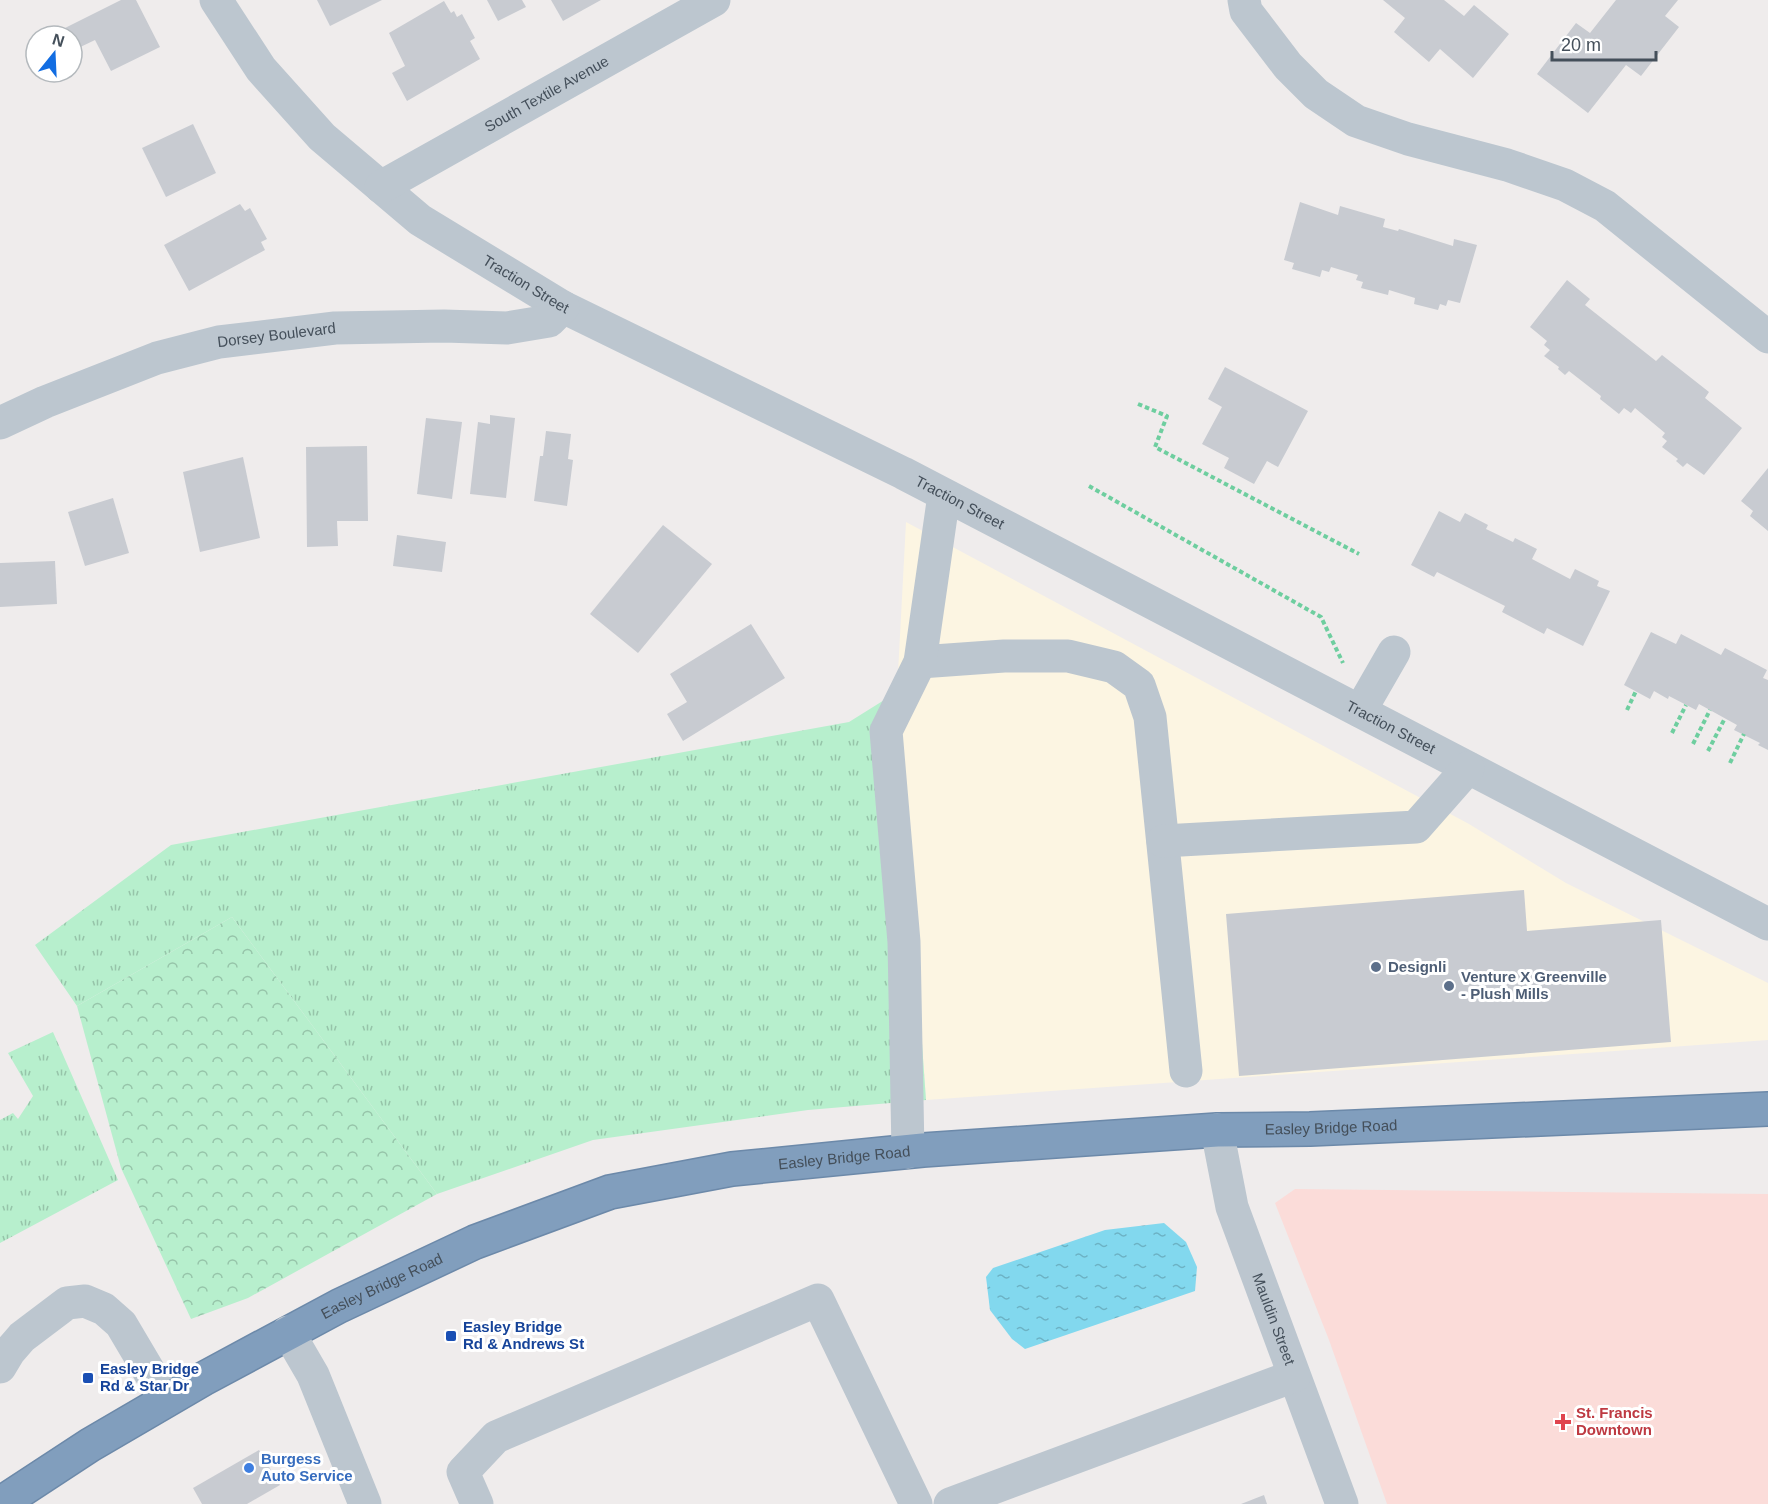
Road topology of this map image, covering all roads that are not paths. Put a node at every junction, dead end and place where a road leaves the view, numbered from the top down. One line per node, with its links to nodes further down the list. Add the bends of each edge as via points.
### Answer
1 (216, 0): 4 (street, Traction Street, via 269,77 322,137)
2 (714, 0): 4 (street, South Textile Avenue)
3 (1244, 0): 6 (street, via 1246,11 1288,66 1316,94 1356,121 1507,165 1605,206)
4 (381, 187): 5 (street, Traction Street, via 420,220)
5 (563, 307): 7 (street, Dorsey Boulevard, via 549,321 507,328 334,328 219,342 157,358); 8 (street, Traction Street)
6 (1768, 337)
7 (0, 423)
8 (944, 495): 10 (street); 11 (street, Traction Street)
9 (1394, 652): 11 (street)
10 (920, 662): 13 (street, via 1068,656 1114,666 1139,685 1150,717); 18 (street, via 886,731 904,942)
11 (1360, 711): 12 (street, Traction Street)
12 (1468, 768): 13 (street, via 1416,827); 14 (street, Traction Street)
13 (1163, 841): 15 (street)
14 (1768, 924)
15 (1186, 1071)
16 (1768, 1109): 17 (highway, Easley Bridge Road)
17 (1217, 1130): 18 (highway, Easley Bridge Road); 21 (street, Mauldin Street, via 1232,1207)
18 (908, 1152): 19 (highway, Easley Bridge Road, via 732,1168 610,1192 475,1242)
19 (288, 1332): 22 (highway, Easley Bridge Road); 24 (street, via 313,1375)
20 (0, 1367): 22 (street, via 22,1337 67,1303 85,1301 121,1324)
21 (1294, 1376): 27 (street); 28 (street, Mauldin Street)
22 (166, 1400): 23 (highway, Easley Bridge Road)
23 (0, 1504)
24 (365, 1504)
25 (477, 1504): 26 (street, via 463,1472 496,1437 818,1300)
26 (916, 1504)
27 (950, 1504)
28 (1342, 1504)

